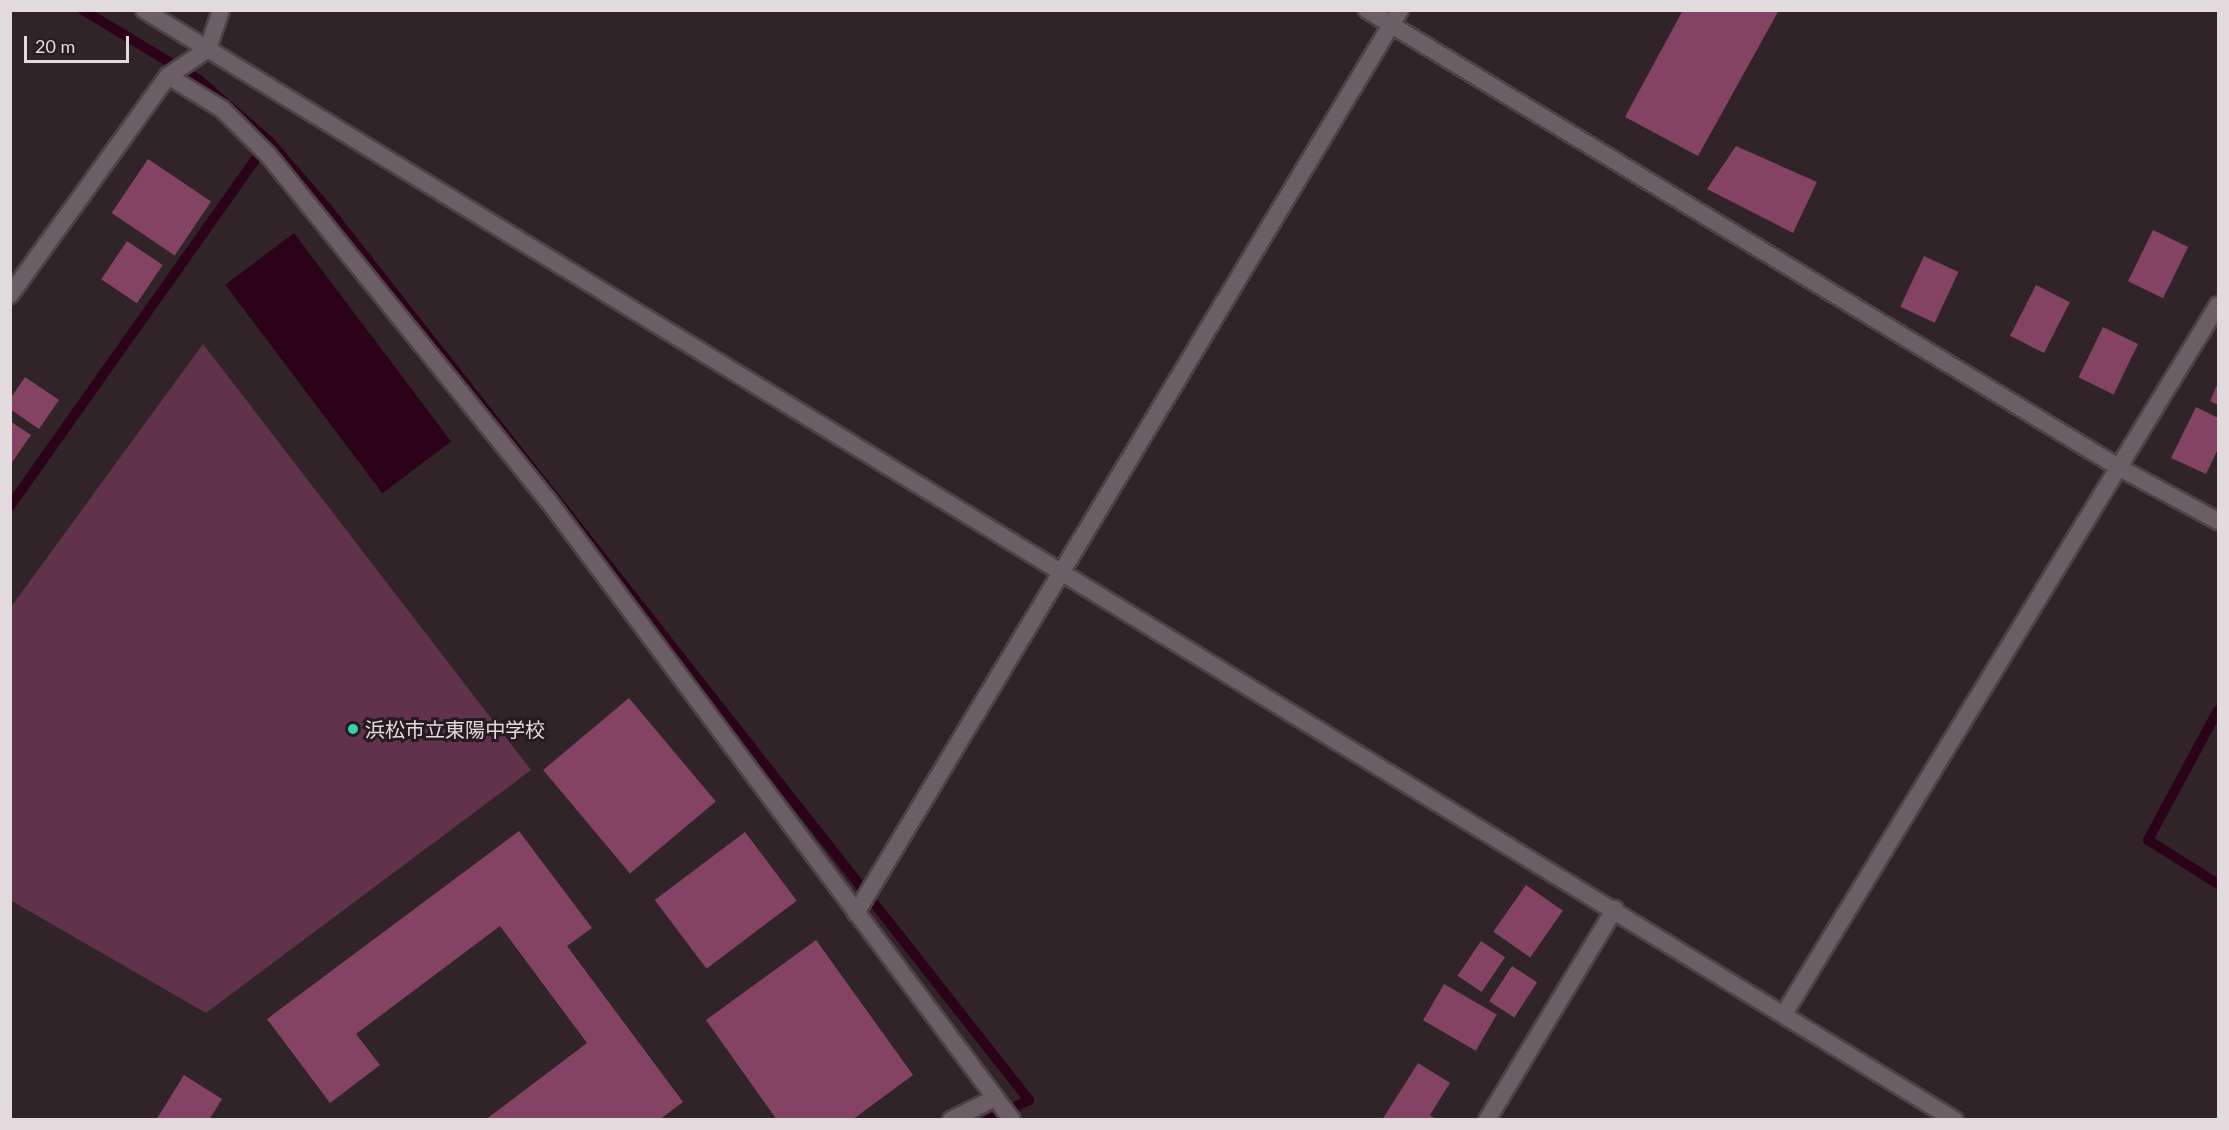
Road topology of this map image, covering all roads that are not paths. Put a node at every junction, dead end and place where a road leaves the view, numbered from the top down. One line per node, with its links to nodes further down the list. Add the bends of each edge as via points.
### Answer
1 (144, 10): 6 (street)
2 (221, 10): 6 (street)
3 (1367, 10): 5 (street)
4 (1400, 10): 5 (street)
5 (1390, 25): 10 (street); 12 (street)
6 (208, 49): 7 (street); 12 (street)
7 (168, 76): 8 (street); 14 (street, via 222,109 268,156 547,499)
8 (10, 295)
9 (2218, 305): 10 (street)
10 (2118, 467): 11 (street); 15 (street)
11 (2218, 521)
12 (1061, 573): 13 (street); 14 (street)
13 (1615, 909): 15 (street); 19 (street)
14 (856, 913): 16 (street)
15 (1784, 1014): 20 (street)
16 (995, 1098): 17 (street); 18 (street)
17 (951, 1119)
18 (1012, 1119)
19 (1487, 1119)
20 (1955, 1119)

